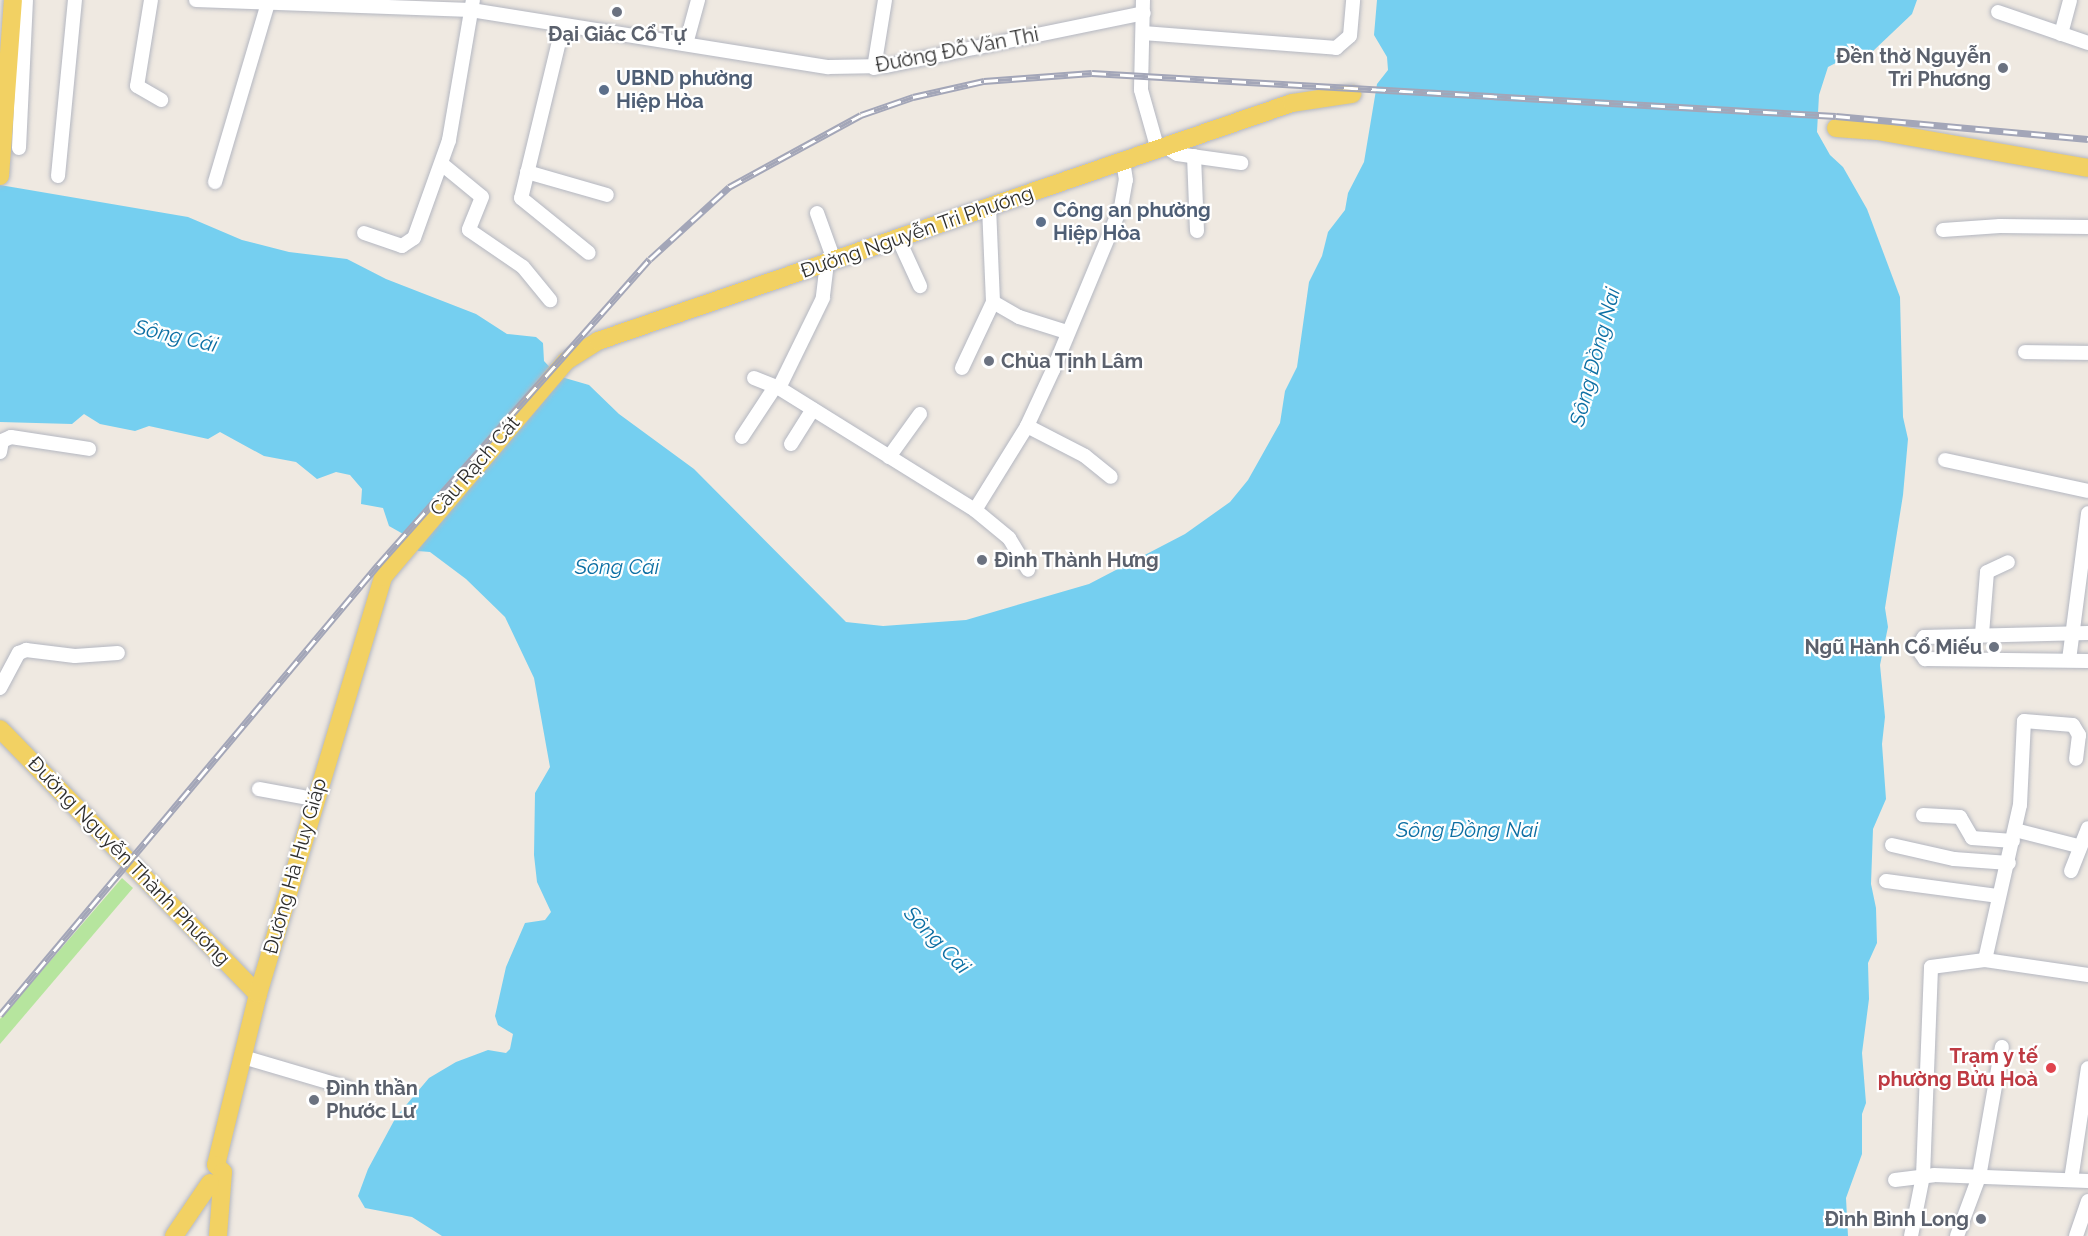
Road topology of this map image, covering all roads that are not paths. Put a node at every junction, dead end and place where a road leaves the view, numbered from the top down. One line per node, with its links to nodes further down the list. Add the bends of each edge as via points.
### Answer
1 (13, 0): 32 (main road)
2 (27, 0): 24 (street)
3 (75, 0): 33 (street)
4 (151, 0): 22 (street, via 137,86)
5 (196, 0): 6 (street, Đường Đỗ Văn Thi)
6 (205, 0): 11 (street, Đường Đỗ Văn Thi)
7 (699, 0): 19 (street)
8 (885, 0): 20 (street)
9 (1353, 0): 16 (street, via 1350,36 1336,48)
10 (2070, 0): 17 (street)
11 (268, 3): 12 (street, Đường Đỗ Văn Thi); 34 (street)
12 (472, 5): 15 (street, Đường Đỗ Văn Thi); 29 (street, via 458,102)
13 (1144, 6): 16 (street); 20 (street, Đường Đỗ Văn Thi)
14 (1998, 12): 17 (street)
15 (563, 25): 19 (street, Đường Đỗ Văn Thi); 31 (street)
16 (1143, 33): 25 (street, via 1142,90)
17 (2061, 34): 18 (street)
18 (2088, 43)
19 (686, 44): 20 (street, Đường Đỗ Văn Thi, via 828,67)
20 (874, 68)
21 (1352, 98): 25 (main road, Đường Nguyễn Tri Phương, via 1316,97)
22 (161, 100)
23 (1835, 132): 30 (main road, via 1916,140)
24 (19, 148)
25 (1162, 148): 26 (street); 27 (main road, Đường Nguyễn Tri Phương)
26 (1194, 156): 28 (street); 40 (street)
27 (1123, 162): 36 (main road, Đường Nguyễn Tri Phương); 48 (street, via 1126,180 1121,207)
28 (1241, 163)
29 (443, 165): 41 (street, via 409,245); 46 (street, via 483,197 469,230 523,267)
30 (2088, 168)
31 (527, 172): 35 (street); 43 (street, via 522,201)
32 (0, 176)
33 (58, 176)
34 (215, 182)
35 (607, 195)
36 (989, 207): 42 (main road, Đường Nguyễn Tri Phương); 47 (street)
37 (817, 213): 44 (street)
38 (2088, 227): 39 (street)
39 (1943, 230)
40 (1197, 231)
41 (364, 232)
42 (898, 238): 44 (main road, Đường Nguyễn Tri Phương); 45 (street)
43 (589, 253)
44 (830, 261): 51 (main road, Đường Nguyễn Tri Phương, via 598,341); 54 (street, via 823,298)
45 (920, 286)
46 (550, 300)
47 (993, 302): 48 (street, via 1019,317); 52 (street)
48 (1066, 332): 57 (street)
49 (2025, 352): 50 (street)
50 (2088, 353)
51 (566, 361): 70 (main road, Cầu Rạch Cát)
52 (962, 368)
53 (754, 378): 54 (street)
54 (777, 387): 55 (street); 58 (street)
55 (813, 409): 59 (street); 62 (street)
56 (920, 414): 62 (street)
57 (1027, 426): 64 (street, via 1085,456); 66 (street)
58 (742, 437)
59 (791, 444)
60 (89, 448): 61 (street, via 11,436 2,441)
61 (0, 452)
62 (889, 457): 66 (street)
63 (1945, 460): 65 (street)
64 (1111, 477)
65 (2088, 491)
66 (975, 510): 69 (street, via 1009,538)
67 (2088, 513): 71 (street)
68 (2008, 562): 73 (street, via 1987,572)
69 (1028, 570)
70 (386, 571): 81 (main road, Đường Hà Huy Giáp)
71 (2071, 633): 72 (street); 73 (street); 75 (street)
72 (2088, 633)
73 (1982, 634): 75 (street, via 1924,637 1917,648 1924,659)
74 (118, 653): 77 (street, via 75,656 26,650 19,653)
75 (2068, 660): 76 (street)
76 (2088, 661)
77 (0, 688)
78 (0, 729): 93 (main road, Đường Nguyễn Thành Phương)
79 (2076, 759): 84 (street, via 2079,735 2073,725 2024,721)
80 (259, 789): 81 (street)
81 (314, 799): 93 (main road, Đường Hà Huy Giáp)
82 (1923, 814): 84 (street, via 1960,817 1972,838)
83 (2088, 828): 86 (street)
84 (2014, 836): 86 (street); 87 (street)
85 (1892, 845): 87 (street, via 1954,859)
86 (2078, 846): 88 (street)
87 (2008, 863): 90 (street)
88 (2071, 871)
89 (1886, 881): 90 (street)
90 (1999, 896): 91 (street)
91 (1985, 960): 92 (street); 98 (street, via 1934,966 1929,970)
92 (2088, 975)
93 (258, 994): 95 (main road, Đường Hà Huy Giáp)
94 (2002, 1047): 100 (street)
95 (243, 1057): 97 (street); 99 (main road, Đường Hà Huy Giáp)
96 (2088, 1068): 102 (street)
97 (348, 1088)
98 (1923, 1176): 100 (street); 101 (street); 107 (street)
99 (215, 1177): 105 (main road, Đường Hà Huy Giáp); 106 (main road)
100 (1978, 1177): 102 (street); 108 (street)
101 (1895, 1180)
102 (2071, 1180): 103 (street)
103 (2088, 1181)
104 (2088, 1201): 109 (street)
105 (174, 1236)
106 (218, 1236)
107 (1911, 1236)
108 (1958, 1236)
109 (2076, 1236)

